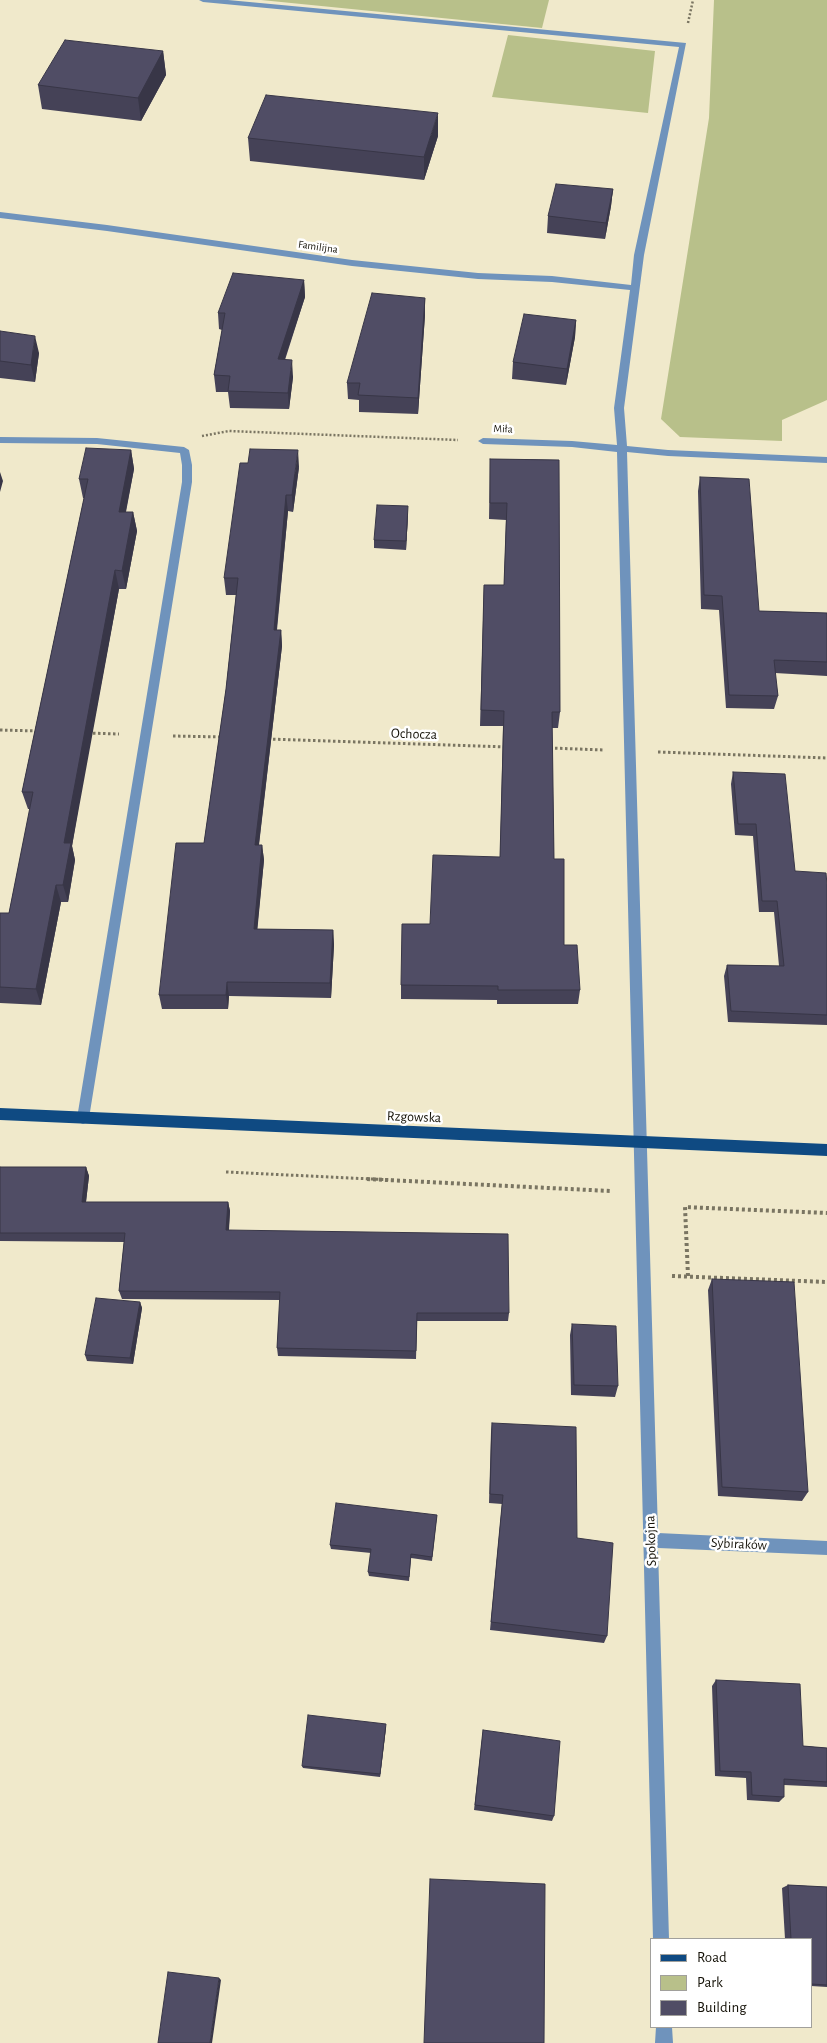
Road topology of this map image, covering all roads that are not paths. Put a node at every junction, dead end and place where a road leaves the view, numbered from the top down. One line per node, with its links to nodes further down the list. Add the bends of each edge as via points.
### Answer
1 (203, 0): 3 (street, Spokojna, via 683,46)
2 (0, 216): 3 (street, Familijna, via 362,264)
3 (633, 288): 6 (street, Spokojna, via 619,408)
4 (0, 440): 9 (street, via 97,441 184,450 187,482)
5 (483, 441): 6 (street, Miła)
6 (622, 447): 7 (street, Miła, via 668,453); 10 (street, Spokojna)
7 (827, 460)
8 (0, 1114): 9 (main road, Rzgowska)
9 (83, 1118): 10 (main road, Rzgowska)
10 (641, 1142): 11 (main road, Rzgowska); 12 (street, Spokojna)
11 (827, 1150)
12 (651, 1540): 13 (street, Sybiraków); 14 (street, Spokojna)
13 (827, 1548)
14 (661, 1938)
15 (664, 2028): 16 (street)
16 (664, 2043)

